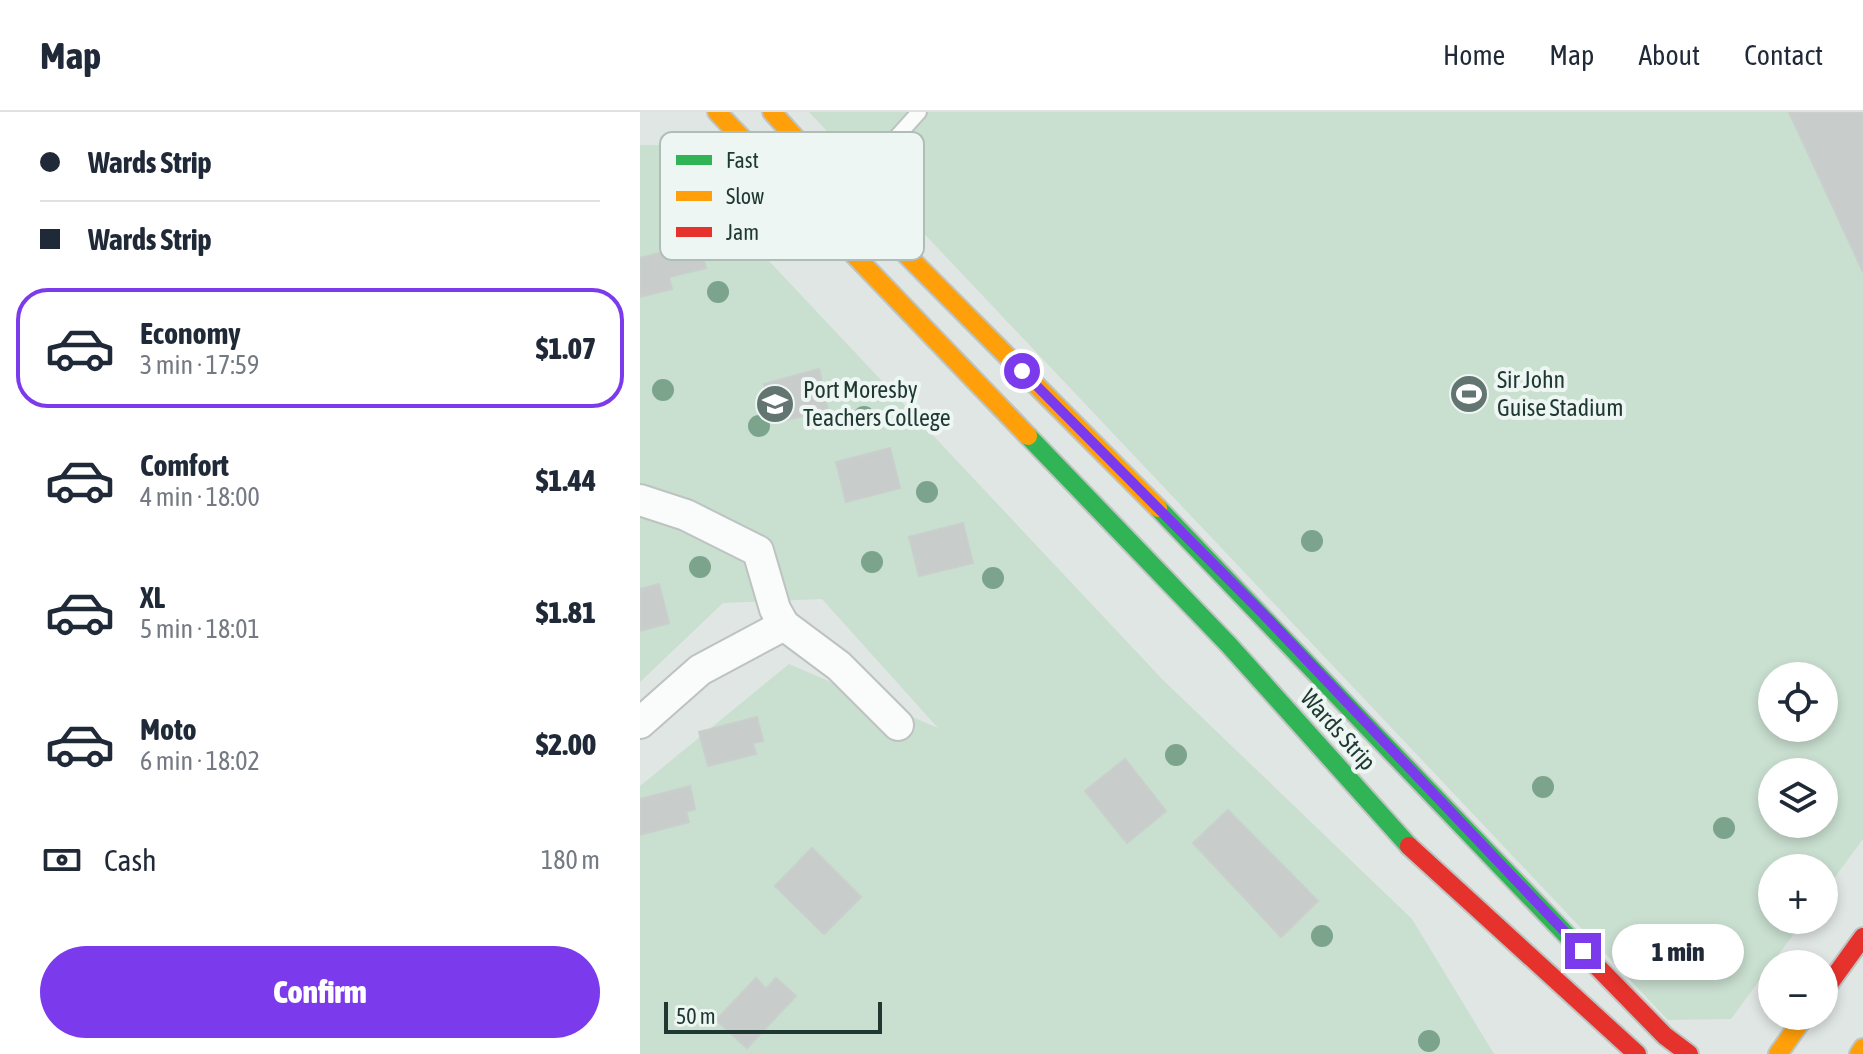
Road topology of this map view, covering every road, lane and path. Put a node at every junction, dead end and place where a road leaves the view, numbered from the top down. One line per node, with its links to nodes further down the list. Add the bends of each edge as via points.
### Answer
1 (717, 112): 4 (main road, Wards Strip)
2 (772, 112): 5 (main road, Wards Strip)
3 (919, 112): 6 (lane)
4 (741, 132)
5 (785, 132)
6 (900, 132)
7 (881, 260): 17 (main road, Wards Strip, via 1424,862)
8 (889, 260): 18 (main road, Wards Strip, via 1263,614 1459,824 1665,1036)
9 (640, 500): 10 (street, via 686,515 758,551)
10 (784, 625): 11 (street, via 700,670); 12 (street, via 839,666)
11 (640, 723)
12 (898, 725)
13 (1863, 937): 14 (main road)
14 (1838, 972)
15 (1795, 1030): 19 (main road)
16 (1863, 1048): 20 (main road)
17 (1637, 1054)
18 (1689, 1054)
19 (1778, 1054)
20 (1859, 1054)

